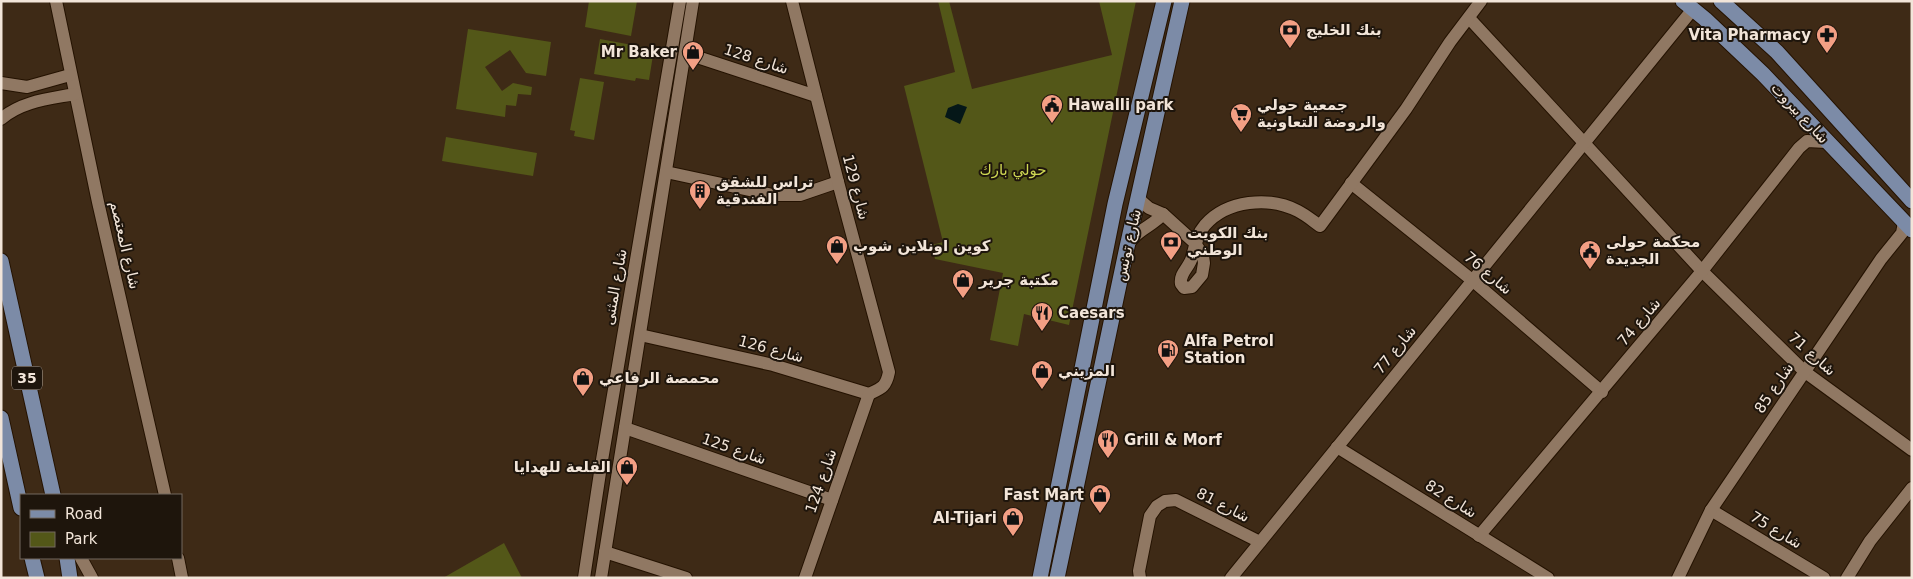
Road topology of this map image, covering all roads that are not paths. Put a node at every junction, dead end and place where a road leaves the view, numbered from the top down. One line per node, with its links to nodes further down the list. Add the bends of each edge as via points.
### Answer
1 (56, 1): 13 (street, شارع المعتصم)
2 (680, 1): 57 (street, شارع المثنى)
3 (693, 1): 11 (street)
4 (792, 1): 17 (street, شارع 129)
5 (1164, 1): 12 (main road, شارع تونس)
6 (1182, 1): 14 (main road, شارع تونس)
7 (1481, 1): 10 (street)
8 (1722, 1): 25 (main road, شارع بيروت, via 1777,52)
9 (1688, 5): 19 (main road, شارع بيروت, via 1763,74); 20 (street, شارع 77)
10 (1469, 18): 20 (street); 23 (street)
11 (685, 53): 17 (street, شارع 128); 21 (street)
12 (1148, 67): 14 (main road, via 1160,64); 61 (main road, شارع تونس, via 1116,204)
13 (70, 75): 15 (street, via 27,86); 16 (street, شارع المعتصم)
14 (1166, 75): 24 (main road, شارع تونس)
15 (1, 83)
16 (75, 94): 18 (street, via 30,103); 42 (street, شارع المعتصم)
17 (816, 96): 22 (street, شارع 129)
18 (1, 118)
19 (1826, 142): 27 (main road, شارع بيروت); 30 (street, شارع 74, via 1807,141 1799,148)
20 (1585, 144): 30 (street); 31 (street, شارع 77)
21 (666, 172): 22 (street, via 773,195 800,195); 32 (street)
22 (838, 182): 35 (street, شارع 129, via 889,372 882,388)
23 (1351, 183): 26 (street, via 1320,226 1298,210 1272,202 1249,202 1218,215 1205,225 1195,243); 31 (street, شارع 76)
24 (1139, 196): 26 (street, via 1145,205); 28 (main road, شارع تونس)
25 (1912, 202): 27 (main road)
26 (1164, 214): 28 (street, via 1137,233)
27 (1905, 223): 33 (street, شارع 85, via 1902,233)
28 (1127, 247): 62 (main road, شارع تونس)
29 (1, 261): 41 (main road, 35)
30 (1702, 271): 33 (street, شارع 71); 34 (street, شارع 74)
31 (1472, 280): 34 (street, شارع 76); 38 (street, شارع 77)
32 (640, 335): 35 (street, شارع 126, via 773,365); 37 (street)
33 (1805, 372): 39 (street, شارع 71); 45 (street, شارع 85)
34 (1602, 392): 46 (street, شارع 74)
35 (869, 394): 43 (street, شارع 124)
36 (1, 418): 44 (main road)
37 (624, 428): 43 (street, شارع 125); 48 (street)
38 (1337, 447): 46 (street, شارع 82); 47 (street, شارع 77)
39 (1912, 450)
40 (1912, 488): 68 (street, via 1870,541)
41 (54, 494)
42 (165, 494)
43 (832, 500): 60 (street, شارع 124)
44 (20, 504)
45 (1712, 510): 66 (street, شارع 85); 67 (street, شارع 75)
46 (1479, 536): 65 (street, شارع 82)
47 (1260, 542): 63 (street, شارع 81, via 1176,500 1165,501 1150,516); 64 (street, شارع 77)
48 (605, 552): 58 (street); 59 (street)
49 (32, 559): 53 (main road)
50 (67, 559): 54 (main road)
51 (82, 559): 55 (street)
52 (178, 559): 56 (street)
53 (37, 578)
54 (70, 578)
55 (92, 578)
56 (182, 578)
57 (584, 578)
58 (601, 578)
59 (686, 578)
60 (805, 578)
61 (1040, 578)
62 (1057, 578)
63 (1140, 578)
64 (1231, 578)
65 (1548, 578)
66 (1678, 578)
67 (1824, 578)
68 (1847, 578)

